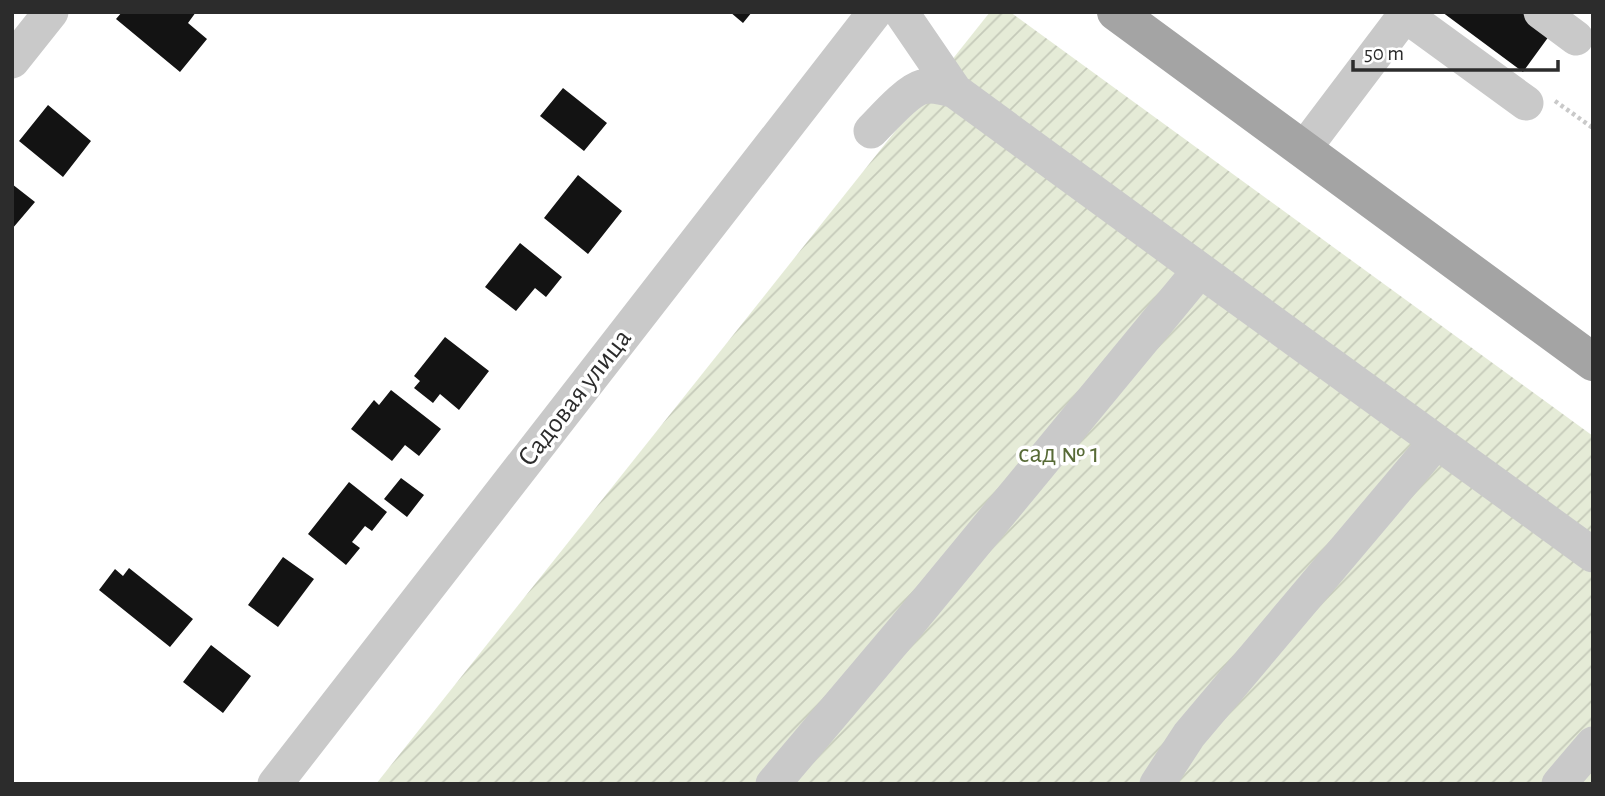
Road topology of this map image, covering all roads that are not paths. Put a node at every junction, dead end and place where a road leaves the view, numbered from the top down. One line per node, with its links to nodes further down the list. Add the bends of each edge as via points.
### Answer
1 (51, 12): 8 (street)
2 (876, 12): 18 (street, Садовая улица)
3 (901, 12): 9 (street)
4 (1115, 12): 12 (main road)
5 (1541, 12): 7 (street)
6 (1403, 14): 10 (street); 12 (street)
7 (1576, 38)
8 (12, 61)
9 (955, 91): 11 (street, via 920,87); 13 (street)
10 (1526, 103)
11 (871, 131)
12 (1303, 150): 14 (main road)
13 (1200, 270): 15 (street); 19 (street)
14 (1593, 362)
15 (1436, 442): 16 (street); 20 (street, via 1189,735)
16 (1593, 555)
17 (1593, 744): 21 (street)
18 (275, 784)
19 (774, 784)
20 (1157, 784)
21 (1559, 784)

